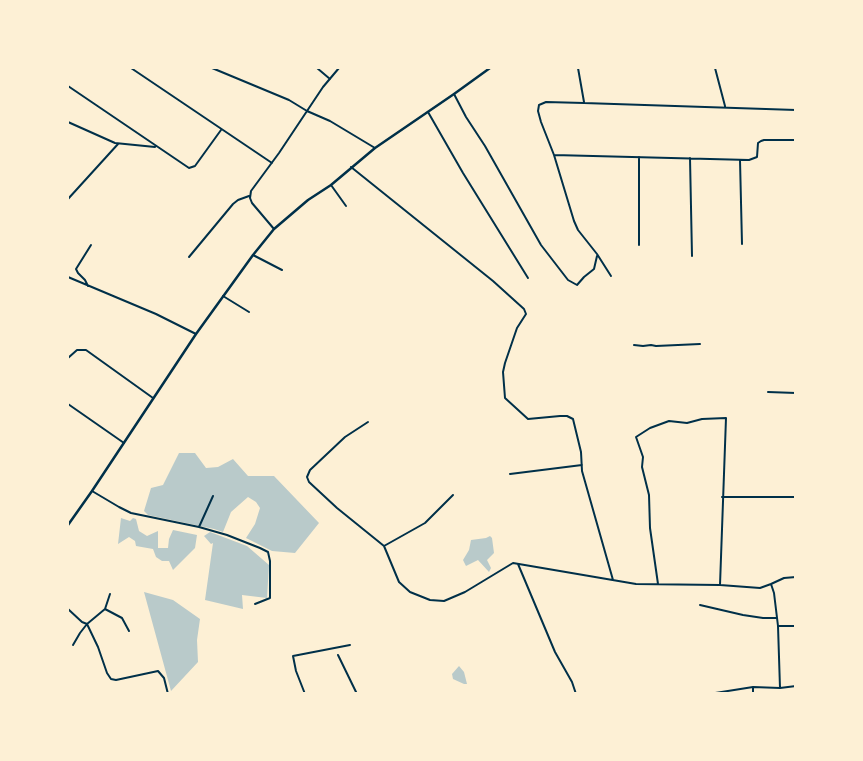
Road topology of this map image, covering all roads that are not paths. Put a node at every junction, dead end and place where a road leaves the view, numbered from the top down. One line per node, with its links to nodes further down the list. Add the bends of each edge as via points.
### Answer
1 (131, 68): 17 (street)
2 (212, 68): 14 (street, via 289,100)
3 (317, 68): 8 (street)
4 (339, 68): 8 (street)
5 (490, 68): 10 (street)
6 (578, 68): 11 (street)
7 (715, 68): 12 (street)
8 (330, 79): 14 (street)
9 (68, 86): 20 (street)
10 (454, 94): 15 (street); 36 (street, via 541,245 568,280 577,285 594,269)
11 (584, 103): 12 (street); 22 (street, via 546,102 539,105 538,112)
12 (725, 107): 13 (street)
13 (796, 110)
14 (307, 111): 21 (street); 26 (street)
15 (428, 112): 21 (street); 43 (street)
16 (68, 122): 19 (street)
17 (221, 130): 20 (street, via 191,168); 26 (street)
18 (796, 140): 25 (street, via 764,140 758,143 757,157)
19 (118, 144): 20 (street); 30 (street)
20 (158, 147)
21 (375, 148): 27 (street)
22 (554, 155): 23 (street); 36 (street, via 574,221)
23 (639, 157): 24 (street); 35 (street)
24 (690, 158): 25 (street); 38 (street)
25 (740, 160): 33 (street)
26 (272, 163): 29 (street)
27 (350, 167): 28 (street); 57 (street, via 524,309 526,314 517,328 505,363 504,398 528,419 573,418)
28 (331, 184): 31 (street); 32 (street)
29 (250, 196): 32 (street); 39 (street, via 232,204)
30 (68, 200)
31 (346, 206)
32 (274, 229): 37 (street)
33 (742, 244)
34 (91, 245): 44 (street, via 76,269)
35 (639, 245)
36 (597, 254): 41 (street)
37 (253, 255): 40 (street); 45 (street)
38 (692, 256)
39 (189, 257)
40 (282, 270)
41 (612, 276)
42 (68, 277): 44 (street)
43 (528, 278)
44 (88, 286): 47 (street)
45 (224, 296): 46 (street); 47 (street)
46 (249, 312)
47 (196, 334): 53 (street)
48 (700, 344): 49 (street)
49 (634, 345)
50 (68, 358): 53 (street, via 77,350 86,350)
51 (768, 392): 52 (street)
52 (796, 393)
53 (152, 398): 56 (street)
54 (68, 404): 56 (street)
55 (368, 422): 66 (street, via 345,437 310,470 307,477 337,508)
56 (124, 443): 59 (street)
57 (582, 465): 58 (street); 69 (street)
58 (510, 474)
59 (92, 491): 64 (street); 65 (street, via 131,513)
60 (453, 495): 66 (street, via 424,523)
61 (213, 496): 65 (street)
62 (722, 497): 63 (street); 71 (street, via 726,418 669,421 637,435 649,495); 72 (street)
63 (796, 497)
64 (68, 525)
65 (199, 526): 74 (street, via 268,552 270,598)
66 (384, 546): 67 (street, via 400,585 436,602 453,598 511,564)
67 (518, 564): 69 (street); 93 (street)
68 (796, 577): 70 (street)
69 (613, 580): 71 (street)
70 (771, 584): 72 (street, via 760,588); 78 (street)
71 (658, 585): 72 (street)
72 (720, 585)
73 (110, 594): 77 (street)
74 (255, 604)
75 (700, 605): 78 (street, via 743,615)
76 (68, 609): 79 (street)
77 (105, 609): 79 (street); 82 (street, via 122,618)
78 (776, 618): 80 (street)
79 (87, 624): 83 (street); 90 (street, via 111,679 158,671 164,678)
80 (778, 626): 81 (street); 88 (street)
81 (796, 626)
82 (129, 631)
83 (73, 645)
84 (350, 645): 91 (street, via 293,656)
85 (338, 655): 92 (street)
86 (796, 686): 88 (street)
87 (753, 687): 88 (street); 89 (street); 96 (street)
88 (780, 688)
89 (729, 689): 94 (street); 95 (street)
90 (168, 694)
91 (304, 694)
92 (358, 694)
93 (576, 694)
94 (709, 694)
95 (730, 694)
96 (753, 694)

